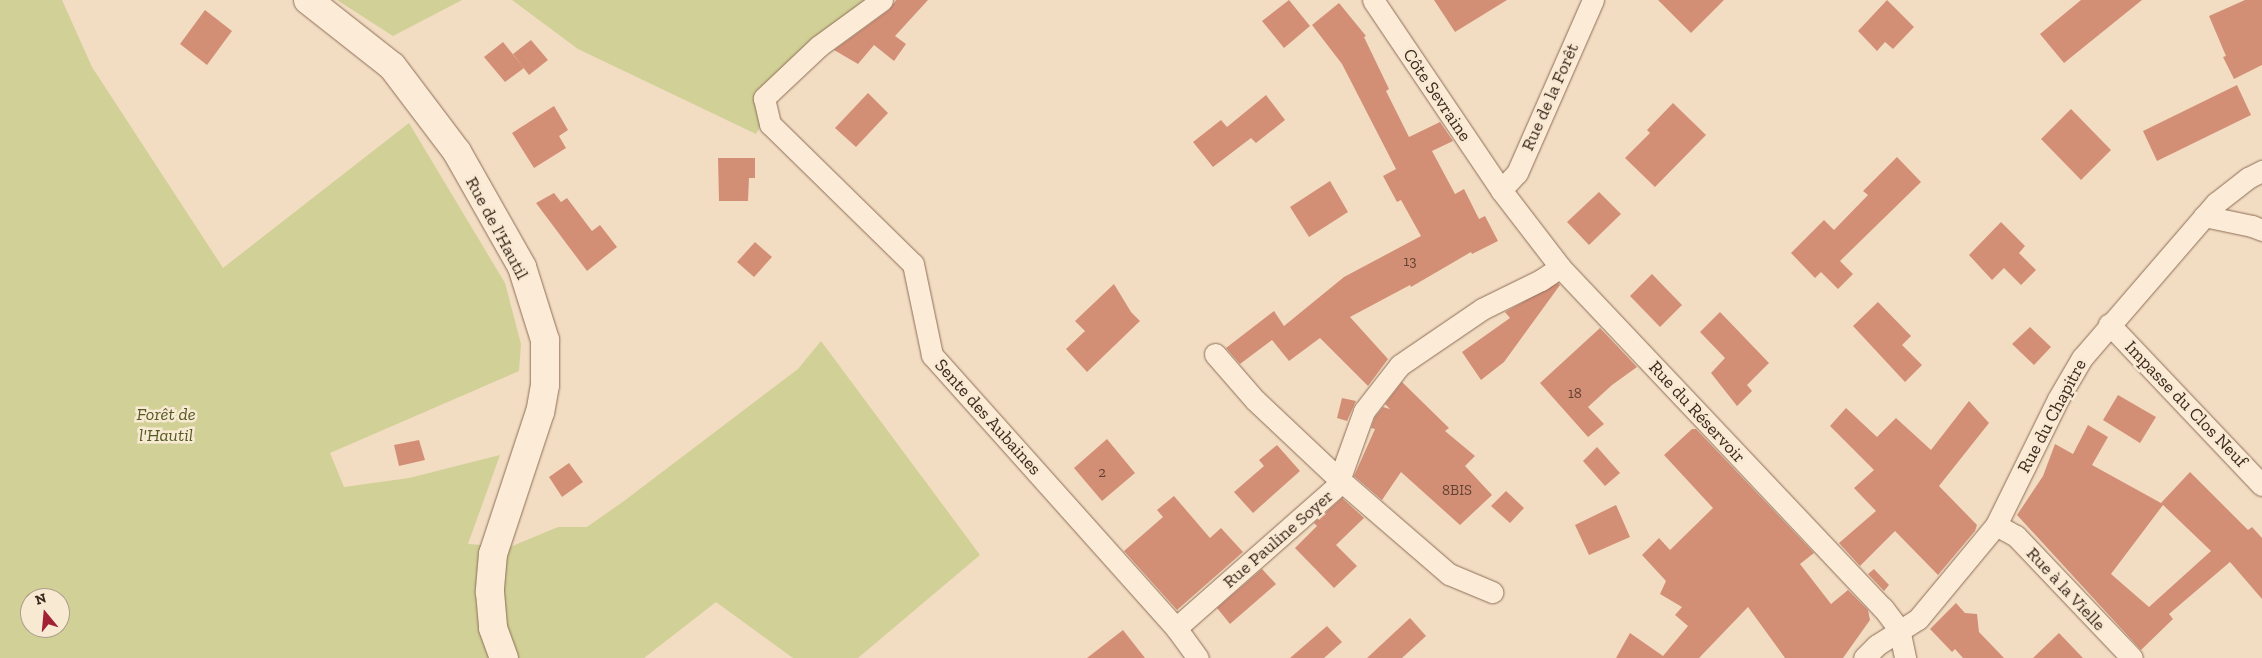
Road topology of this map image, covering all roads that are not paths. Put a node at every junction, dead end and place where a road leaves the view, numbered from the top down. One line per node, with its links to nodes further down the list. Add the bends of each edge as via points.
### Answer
1 (308, 0): 18 (main road, Rue de l'Hautil, via 392,66 457,152 522,267 545,340 545,385 540,412 494,554 490,592 493,628)
2 (882, 0): 16 (street, Sente des Aubaines, via 819,46 764,98 770,124 913,264 932,354)
3 (1372, 0): 6 (street, Côte Sevraine)
4 (1593, 0): 6 (street, Rue de la Forêt, via 1517,173)
5 (2262, 171): 7 (street, Rue du Chapitre, via 2235,188)
6 (1501, 190): 9 (street, Rue du Réservoir)
7 (2204, 216): 8 (street); 10 (street, Rue du Chapitre)
8 (2262, 230)
9 (1560, 267): 12 (street, Rue Pauline Soyer, via 1482,309 1400,365 1364,411); 17 (street, Rue du Réservoir, via 1883,608)
10 (2110, 324): 13 (street, Impasse du Clos Neuf); 14 (street, Rue du Chapitre, via 2082,358 2058,399)
11 (1215, 354): 12 (street, via 1255,400)
12 (1340, 480): 15 (street, via 1449,574); 16 (street, Rue Pauline Soyer)
13 (2262, 485)
14 (1996, 525): 17 (street, Rue du Chapitre, via 1918,619); 22 (street, Rue à la Vielle, via 2016,536)
15 (1492, 592)
16 (1176, 628): 19 (street, Sente des Aubaines)
17 (1899, 630): 20 (street, Rue du Chapitre); 21 (street)
18 (504, 658)
19 (1198, 658)
20 (1864, 658)
21 (1905, 658)
22 (2132, 658)

